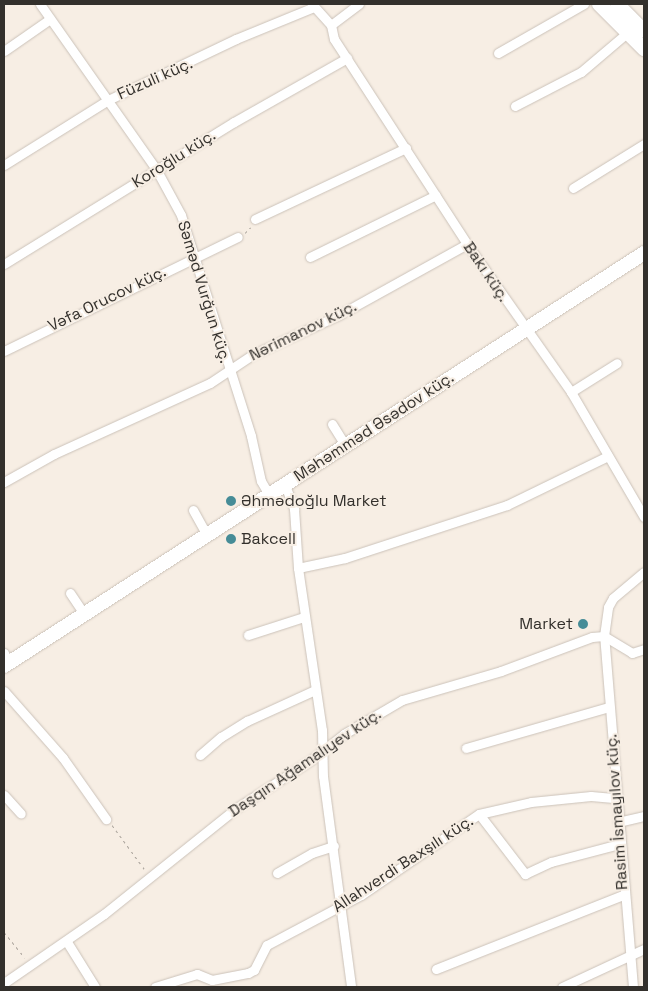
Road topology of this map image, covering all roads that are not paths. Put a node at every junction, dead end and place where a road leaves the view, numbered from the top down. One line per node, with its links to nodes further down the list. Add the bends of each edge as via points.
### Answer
1 (40, 4): 7 (street, Səməd Vurğun küç.)
2 (359, 4): 8 (street)
3 (584, 4): 13 (street)
4 (599, 4): 10 (main road)
5 (617, 4): 9 (main road)
6 (313, 5): 8 (street); 15 (street, Füzuli küç.)
7 (50, 19): 12 (street); 15 (street, Səməd Vurğun küç.)
8 (331, 25): 14 (street, Bakı küç., via 334,39)
9 (644, 31)
10 (628, 32): 11 (main road); 16 (street, via 581,72)
11 (644, 49)
12 (4, 51)
13 (498, 53)
14 (347, 58): 18 (street, Bakı küç.); 20 (street, Koroğlu küç.)
15 (108, 100): 19 (street, Füzuli küç.); 20 (street, Səməd Vurğun küç.)
16 (516, 106)
17 (644, 144): 21 (street)
18 (406, 148): 22 (street, Bakı küç.); 23 (street)
19 (4, 165)
20 (156, 169): 27 (street, Səməd Vurğun küç., via 181,215); 29 (street, Koroğlu küç.)
21 (573, 188)
22 (436, 195): 25 (street, Bakı küç.); 28 (street)
23 (256, 219)
24 (238, 237): 27 (street, Vəfa Orucov küç.)
25 (467, 244): 30 (street, Bakı küç.); 33 (street, Nərimanov küç., via 339,315 252,355)
26 (644, 253): 30 (main road, Məhəmməd Əsədov küç.)
27 (195, 255): 31 (street, Vəfa Orucov küç.); 33 (street, Səməd Vurğun küç.)
28 (310, 257)
29 (4, 264)
30 (527, 328): 34 (street, Bakı küç.); 36 (main road, Məhəmməd Əsədov küç.)
31 (4, 350)
32 (618, 364): 34 (street)
33 (229, 370): 38 (street, Nərimanov küç., via 210,383 54,454); 40 (street, Səməd Vurğun küç., via 251,436 261,482)
34 (571, 392): 37 (street, Bakı küç.)
35 (332, 424): 36 (street)
36 (346, 446): 39 (main road, Məhəmməd Əsədov küç.)
37 (608, 456): 42 (street, Bakı küç.); 44 (street, via 507,505 345,558)
38 (4, 482)
39 (285, 485): 40 (main road, Məhəmməd Əsədov küç.); 44 (street, via 294,509)
40 (269, 495): 43 (main road, Məhəmməd Əsədov küç.)
41 (193, 510): 43 (street)
42 (644, 517)
43 (208, 535): 47 (main road, Məhəmməd Əsədov küç.)
44 (298, 568): 48 (street)
45 (644, 572): 50 (street, Rasim İsmayılov küç., via 612,598)
46 (70, 593): 47 (street)
47 (84, 614): 52 (main road, Məhəmməd Əsədov küç.)
48 (304, 617): 49 (street); 53 (street)
49 (248, 635)
50 (604, 636): 51 (street, via 628,651); 55 (street, Rasim İsmayılov küç.); 57 (street, Daşqın Ağamalıyev küç., via 592,637 501,671 402,700 344,734)
51 (644, 649)
52 (5, 661)
53 (315, 690): 57 (street); 58 (street, via 247,721)
54 (4, 691): 64 (street, via 63,758)
55 (609, 707): 56 (street); 60 (street, Rasim İsmayılov küç.)
56 (466, 748)
57 (322, 751): 67 (street); 71 (street, Daşqın Ağamalıyev küç., via 234,809)
58 (200, 755)
59 (4, 795): 61 (street)
60 (616, 798): 62 (street, Allahverdi Baxşılı küç., via 591,796 531,802); 65 (street, Rasim İsmayılov küç.)
61 (21, 814)
62 (479, 814): 66 (street, via 525,874 551,862); 70 (street, Allahverdi Baxşılı küç.)
63 (644, 816): 65 (street)
64 (106, 819)
65 (618, 822): 66 (street, Rasim İsmayılov küç.)
66 (619, 844): 69 (street, Rasim İsmayılov küç.)
67 (334, 846): 68 (street, via 312,853); 70 (street)
68 (277, 873)
69 (624, 895): 73 (street, Rasim İsmayılov küç.); 74 (street)
70 (339, 908): 77 (street, Allahverdi Baxşılı küç., via 267,945 258,964 248,974 212,980 197,974); 78 (street)
71 (67, 942): 75 (street, Daşqın Ağamalıyev küç.); 76 (street)
72 (644, 949): 73 (street)
73 (630, 957): 79 (street); 80 (street, Rasim İsmayılov küç.)
74 (436, 969)
75 (4, 983)
76 (95, 987)
77 (155, 987)
78 (351, 987)
79 (562, 987)
80 (633, 987)

